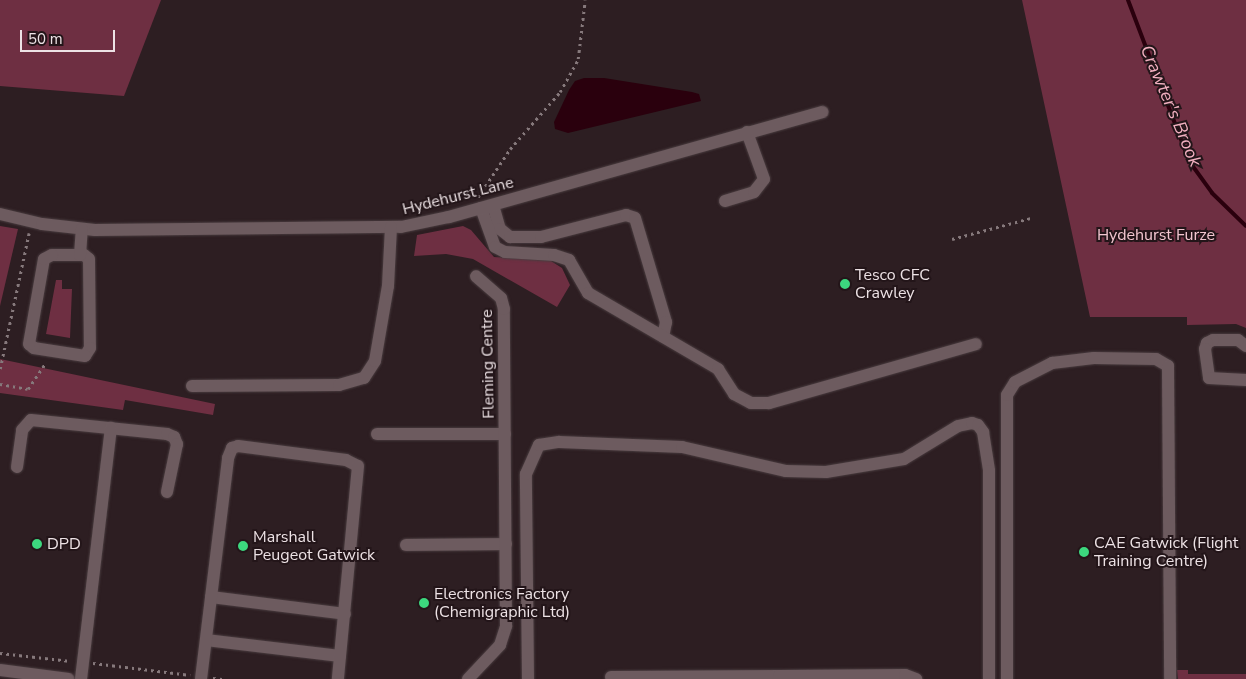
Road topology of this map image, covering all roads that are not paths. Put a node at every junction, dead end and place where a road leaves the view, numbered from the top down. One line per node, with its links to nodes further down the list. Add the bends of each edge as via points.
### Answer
1 (824, 112): 2 (street, Hydehurst Lane)
2 (747, 132): 3 (street, via 764,179 754,192); 4 (street, Hydehurst Lane)
3 (725, 201)
4 (487, 207): 6 (street, Hydehurst Lane); 10 (street, via 495,247 505,252 554,255 568,260 588,293); 10 (street, via 500,229 510,237 541,238 626,215 635,218 666,322)
5 (0, 214): 7 (street, Hydehurst Lane)
6 (391, 228): 7 (street, Hydehurst Lane); 14 (street, via 390,276 374,364 364,378 339,385)
7 (82, 229): 8 (street)
8 (80, 255): 8 (street, via 86,256 90,262 89,352 82,357 31,347 29,341 44,259 52,255)
9 (476, 276): 17 (street, Fleming Centre, via 504,304)
10 (663, 337): 11 (street, via 722,371 737,397 756,404)
11 (976, 344)
12 (1246, 346): 13 (street, via 1238,340 1213,340 1205,349 1208,378)
13 (1246, 380)
14 (192, 386)
15 (111, 428): 18 (street, via 31,420 22,430); 19 (street, via 174,437 178,444); 32 (street)
16 (377, 434): 17 (street, Fleming Centre)
17 (505, 434): 20 (street, Fleming Centre)
18 (16, 467)
19 (167, 492)
20 (506, 544): 21 (street); 34 (street, Fleming Centre, via 504,636)
21 (406, 545)
22 (211, 597): 23 (street); 23 (street, via 230,450 238,446 346,460 358,466); 24 (street)
23 (345, 614): 25 (street)
24 (206, 640): 25 (street); 30 (street)
25 (340, 656): 33 (street)
26 (0, 670): 31 (street)
27 (1170, 675): 38 (street, via 1167,364 1156,359 1065,359 1029,374 1012,386 1006,400)
28 (611, 677): 29 (street)
29 (779, 677): 36 (street, via 906,675)
30 (201, 678)
31 (68, 679)
32 (81, 679)
33 (338, 679)
34 (468, 679)
35 (528, 679): 37 (street, via 526,474 539,445 558,442 682,447 786,471 826,472 910,456 958,426 972,423 978,424 983,432 989,471)
36 (916, 679)
37 (989, 679)
38 (1007, 679)

